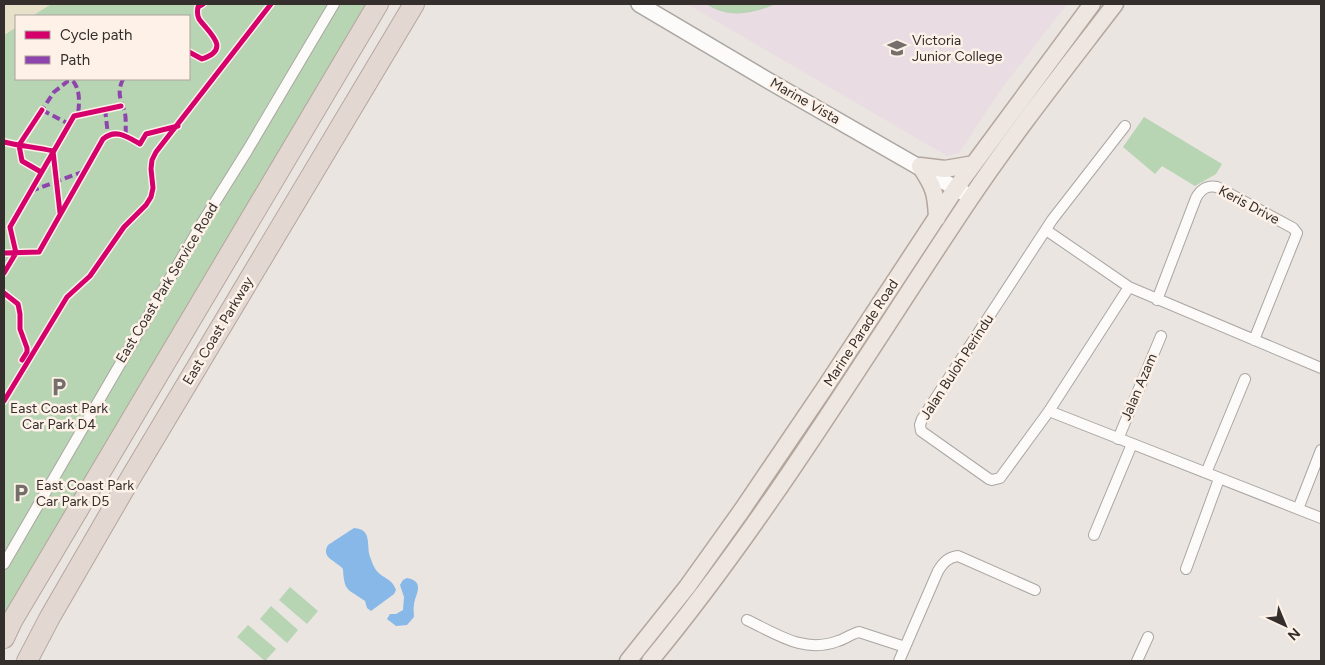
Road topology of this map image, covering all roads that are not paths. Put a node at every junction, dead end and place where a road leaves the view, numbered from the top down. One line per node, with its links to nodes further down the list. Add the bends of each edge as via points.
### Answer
1 (334, 4): 29 (street, East Coast Park Service Road, via 202,223)
2 (378, 4): 35 (highway)
3 (639, 4): 9 (street, Marine Vista)
4 (1092, 4): 8 (main road, Marine Parade Road)
5 (1115, 4): 11 (main road, Marine Parade Road)
6 (413, 8): 32 (highway, East Coast Parkway)
7 (1125, 126): 13 (street, Jalan Buloh Perindu)
8 (974, 164): 9 (main road, via 945,169); 10 (main road, Marine Parade Road)
9 (920, 166): 10 (street, Marine Vista); 12 (main road, via 933,186)
10 (956, 188): 11 (street, Marine Vista); 12 (main road, Marine Parade Road)
11 (972, 197): 40 (main road, Marine Parade Road, via 741,542)
12 (936, 218): 39 (main road, Marine Parade Road, via 746,504 687,587)
13 (1046, 230): 14 (street); 20 (street, Jalan Buloh Perindu, via 922,419 920,430 989,479 997,480)
14 (1129, 287): 15 (street); 20 (street, Jalan Buloh Perindu)
15 (1156, 300): 17 (street); 17 (street, Keris Drive, via 1196,198 1206,187 1217,187 1297,233)
16 (1161, 336): 21 (street, Jalan Azam)
17 (1254, 340): 18 (street)
18 (1321, 368)
19 (1245, 379): 24 (street)
20 (1049, 411): 21 (street)
21 (1118, 439): 22 (street)
22 (1132, 444): 24 (street); 28 (street)
23 (1321, 450): 26 (street)
24 (1206, 473): 25 (street)
25 (1219, 479): 26 (street); 30 (street)
26 (1298, 509): 27 (street)
27 (1321, 518)
28 (1094, 536)
29 (4, 564)
30 (1186, 569)
31 (1034, 590): 36 (street, via 952,556 938,571)
32 (50, 617): 37 (highway, East Coast Parkway); 38 (highway)
33 (746, 620): 36 (street, via 806,646 820,646 859,632)
34 (1148, 637): 42 (street)
35 (4, 638)
36 (904, 647): 41 (street)
37 (27, 661)
38 (44, 661)
39 (628, 661)
40 (650, 661)
41 (899, 661)
42 (1137, 661)

